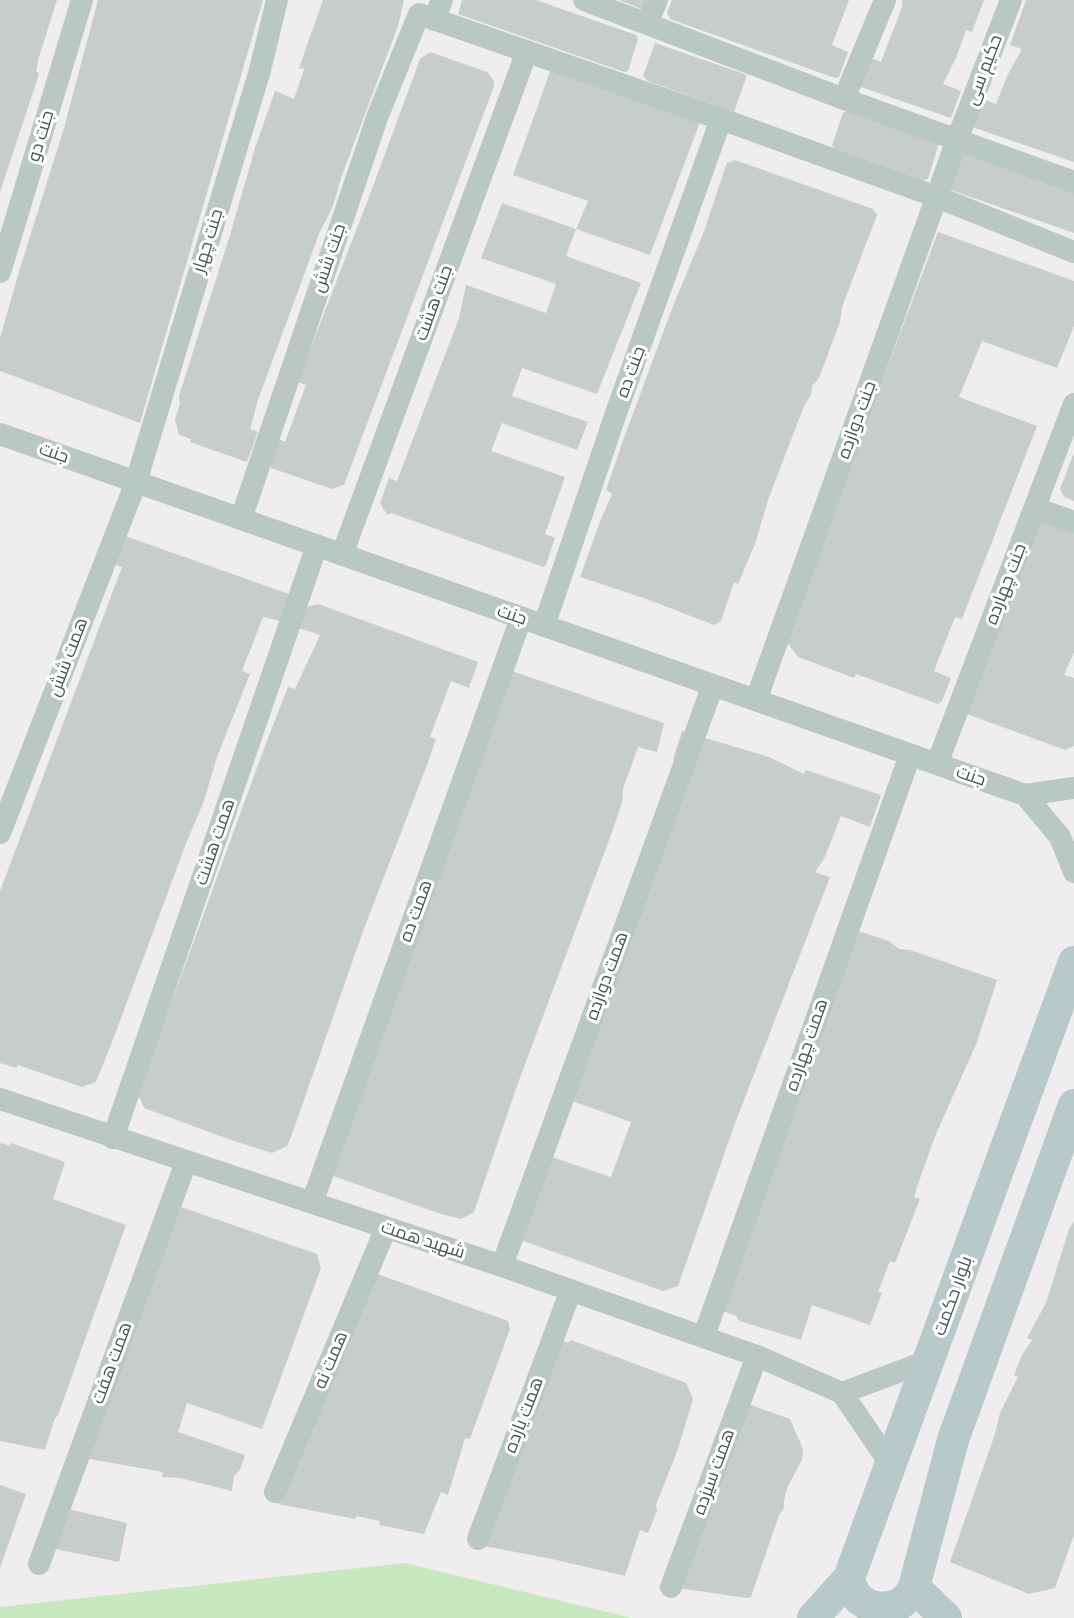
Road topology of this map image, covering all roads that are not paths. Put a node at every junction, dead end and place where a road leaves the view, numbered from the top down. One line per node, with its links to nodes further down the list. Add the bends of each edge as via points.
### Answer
1 (82, 0): 16 (street, جنت دو)
2 (277, 0): 19 (street, جنت چهار, via 260,70)
3 (584, 0): 8 (street)
4 (657, 0): 8 (street)
5 (885, 0): 10 (street)
6 (1011, 0): 12 (street, حکیم سی)
7 (438, 10): 9 (street); 21 (street, جنت شش, via 419,14 378,115)
8 (647, 22): 10 (street)
9 (527, 51): 11 (street); 24 (street, جنت هشت)
10 (844, 99): 12 (street)
11 (721, 119): 14 (street); 26 (street, جنت ده)
12 (957, 140): 13 (street); 14 (street, جنت دوازده)
13 (1074, 182)
14 (937, 197): 15 (street); 28 (street, جنت دوازده)
15 (1074, 252)
16 (0, 272)
17 (1074, 404): 20 (street, جنت چهارده)
18 (0, 434): 19 (street, جنت)
19 (136, 482): 21 (street, جنت); 33 (street, همت شش)
20 (1035, 508): 22 (street); 30 (street, جنت چهارده)
21 (241, 519): 23 (street, جنت)
22 (1074, 522)
23 (316, 545): 24 (street, جنت); 38 (street, همت هشت)
24 (342, 555): 25 (street, جنت)
25 (521, 618): 26 (street, جنت); 40 (street, همت ده)
26 (544, 626): 27 (street, جنت)
27 (713, 685): 28 (street, جنت); 42 (street, همت دوازده)
28 (756, 700): 29 (street, جنت)
29 (910, 754): 30 (street, جنت); 44 (street, همت چهارده)
30 (938, 764): 32 (street, جنت)
31 (1074, 788): 32 (street)
32 (1024, 795): 34 (street, via 1060,837)
33 (0, 832)
34 (1074, 872)
35 (1074, 962): 46 (street, بلوار حکمت)
36 (0, 1099): 38 (street, شهید همت)
37 (1074, 1105): 54 (street, via 953,1440)
38 (113, 1138): 39 (street, شهید همت)
39 (186, 1162): 40 (street, شهید همت); 51 (street, همت هفت)
40 (312, 1203): 41 (street, شهید همت)
41 (387, 1228): 42 (street, شهید همت); 49 (street, همت نه)
42 (502, 1266): 43 (street, شهید همت)
43 (571, 1290): 44 (street, شهید همت); 50 (street, همت یازده)
44 (704, 1336): 45 (street, شهید همت)
45 (757, 1356): 47 (street, شهید همت); 53 (street, همت سیزده)
46 (930, 1360): 47 (street); 48 (street, بلوار حکمت)
47 (842, 1393): 48 (street)
48 (891, 1465): 52 (street, بلوار حکمت)
49 (275, 1492)
50 (477, 1539)
51 (39, 1564)
52 (849, 1578): 54 (street, via 859,1599 879,1608 900,1604); 55 (street, بلوار حکمت)
53 (671, 1587)
54 (914, 1587): 56 (street)
55 (813, 1618)
56 (946, 1618)

